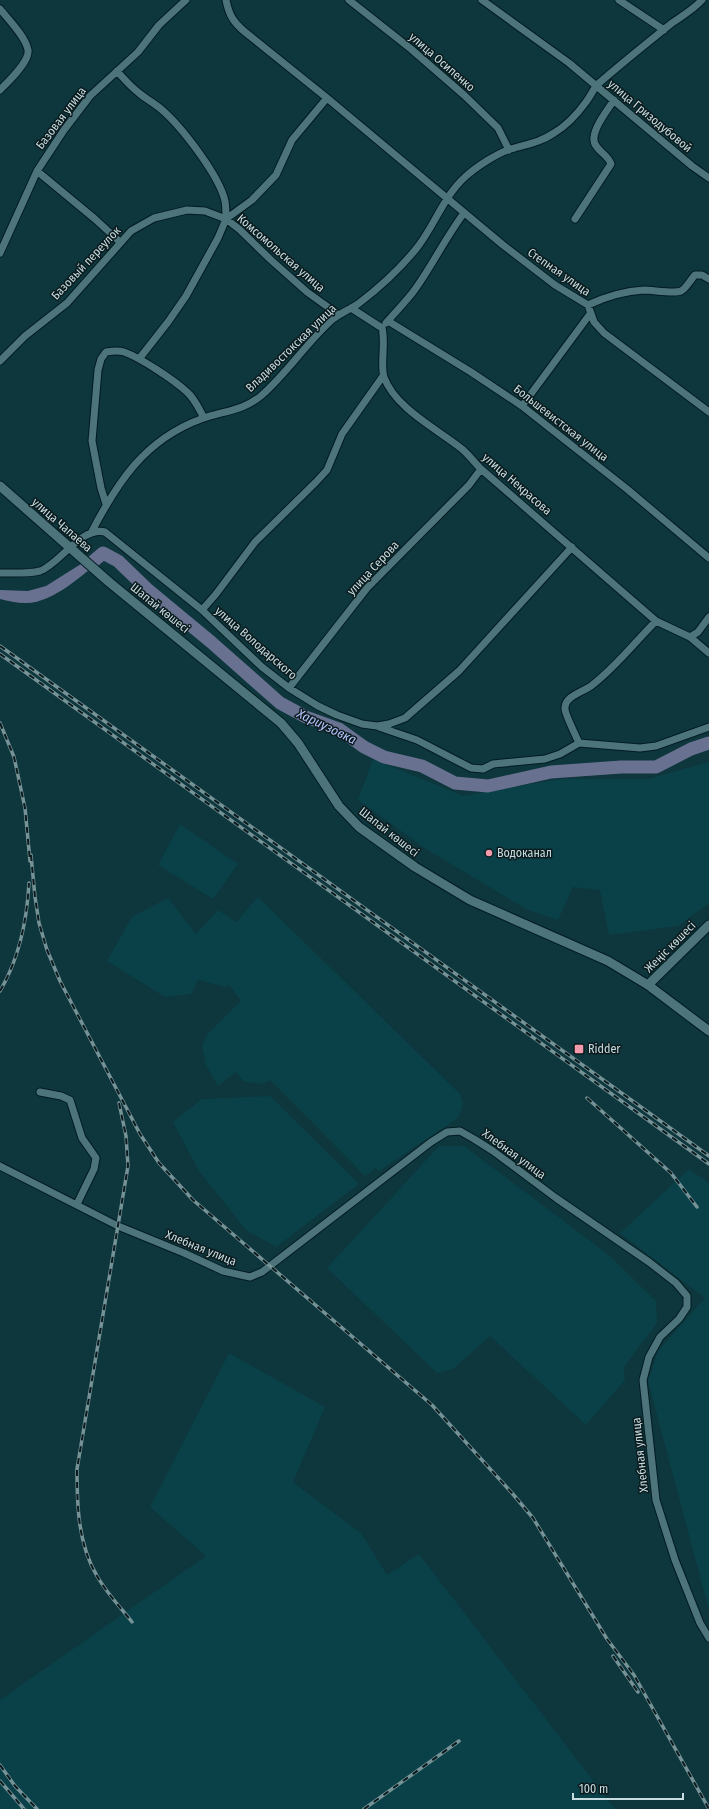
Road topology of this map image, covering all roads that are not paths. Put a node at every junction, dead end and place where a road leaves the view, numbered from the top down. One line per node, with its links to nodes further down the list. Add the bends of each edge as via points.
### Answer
1 (186, 0): 9 (street, Базовая улица)
2 (226, 0): 12 (street, Степная улица, via 228,12 234,23)
3 (349, 0): 14 (street, улица Осипенко, via 412,49 464,95 498,128)
4 (482, 0): 10 (street, улица Гризодубовой, via 570,63)
5 (619, 0): 8 (street)
6 (702, 0): 8 (street, Владивостокская улица)
7 (0, 8): 11 (street, via 25,42 28,51 18,71)
8 (664, 30): 10 (street, Владивостокская улица)
9 (117, 71): 15 (street, Базовая улица, via 90,96); 19 (street, Комсомольская улица, via 128,84 172,120 198,153 215,177 225,202)
10 (596, 86): 13 (street, улица Гризодубовой); 14 (street, Владивостокская улица, via 586,102 554,133 533,144)
11 (0, 90)
12 (327, 98): 17 (street, Степная улица); 19 (street, via 292,140 276,175 252,200)
13 (614, 100): 16 (street, улица Гризодубовой); 20 (street, via 596,128 592,140 611,164)
14 (509, 150): 17 (street, Владивостокская улица, via 469,173)
15 (37, 171): 21 (street); 22 (street, Базовая улица)
16 (709, 178)
17 (447, 198): 18 (street, Степная улица); 25 (street, Владивостокская улица, via 417,248 385,282)
18 (464, 213): 24 (street, Степная улица, via 555,285); 28 (street, via 448,234 415,289)
19 (226, 219): 21 (street, Базовый переулок, via 205,211 187,210 154,218 131,231); 27 (street, Комсомольская улица, via 307,292); 30 (street, via 186,296)
20 (575, 219)
21 (120, 242): 31 (street, Базовый переулок, via 67,303 25,336)
22 (0, 253)
23 (709, 279): 24 (street, via 695,275 682,291 643,290 617,295)
24 (588, 305): 26 (street, Степная улица)
25 (351, 308): 27 (street, Владивостокская улица); 29 (street)
26 (590, 314): 33 (street); 34 (street, Степная улица, via 604,333)
27 (339, 315): 35 (street, Владивостокская улица, via 260,397 239,410)
28 (388, 321): 29 (street); 33 (street, Большевистская улица)
29 (382, 328): 32 (street)
30 (139, 359): 35 (street, via 187,392); 38 (street, via 124,352 106,352 98,370 92,441)
31 (0, 361)
32 (383, 376): 36 (street, улица Некрасова, via 392,392 405,406 463,450); 45 (street, via 342,434 326,470 255,542)
33 (522, 406): 42 (street, Большевистская улица)
34 (709, 412)
35 (204, 418): 38 (street, Владивостокская улица, via 176,430 136,462)
36 (481, 469): 41 (street, улица Некрасова); 50 (street, улица Серова, via 469,485 367,588)
37 (0, 486): 40 (street, улица Чапаева)
38 (106, 504): 39 (street, Владивостокская улица)
39 (91, 533): 40 (street); 45 (street, улица Володарского, via 100,530 105,532)
40 (69, 547): 43 (street, via 41,570); 44 (street, улица Чапаева)
41 (572, 547): 47 (street, улица Некрасова); 51 (street, улица Володарского, via 459,671 405,718)
42 (709, 558)
43 (0, 573)
44 (109, 582): 55 (street, Шапай көшесі, via 281,723 298,743 339,806 359,827 415,867 470,900 608,961)
45 (202, 610): 50 (street, улица Володарского, via 257,662)
46 (709, 617): 48 (street, via 698,632)
47 (656, 621): 48 (street, улица Некрасова); 53 (street, via 611,669 566,703 564,710)
48 (690, 637): 49 (street, улица Некрасова)
49 (709, 653)
50 (289, 688): 51 (street, улица Володарского, via 330,712 362,724)
51 (377, 726): 53 (street, via 417,740 471,768 483,769 493,764 545,759)
52 (709, 727): 53 (street, via 656,746 640,748)
53 (579, 743)
54 (709, 925): 55 (street, Жеңіс көшесі)
55 (648, 986): 56 (street, Шапай көшесі)
56 (709, 1031)
57 (40, 1092): 59 (street, via 70,1100 82,1138 96,1158 94,1169)
58 (0, 1166): 59 (street, Хлебная улица)
59 (76, 1204): 60 (street, Хлебная улица, via 118,1226 223,1271 250,1277 262,1272 447,1132 460,1131 493,1151 655,1266 687,1296 687,1307 660,1337 649,1357 643,1380 656,1500 675,1560 700,1623)
60 (709, 1638)

